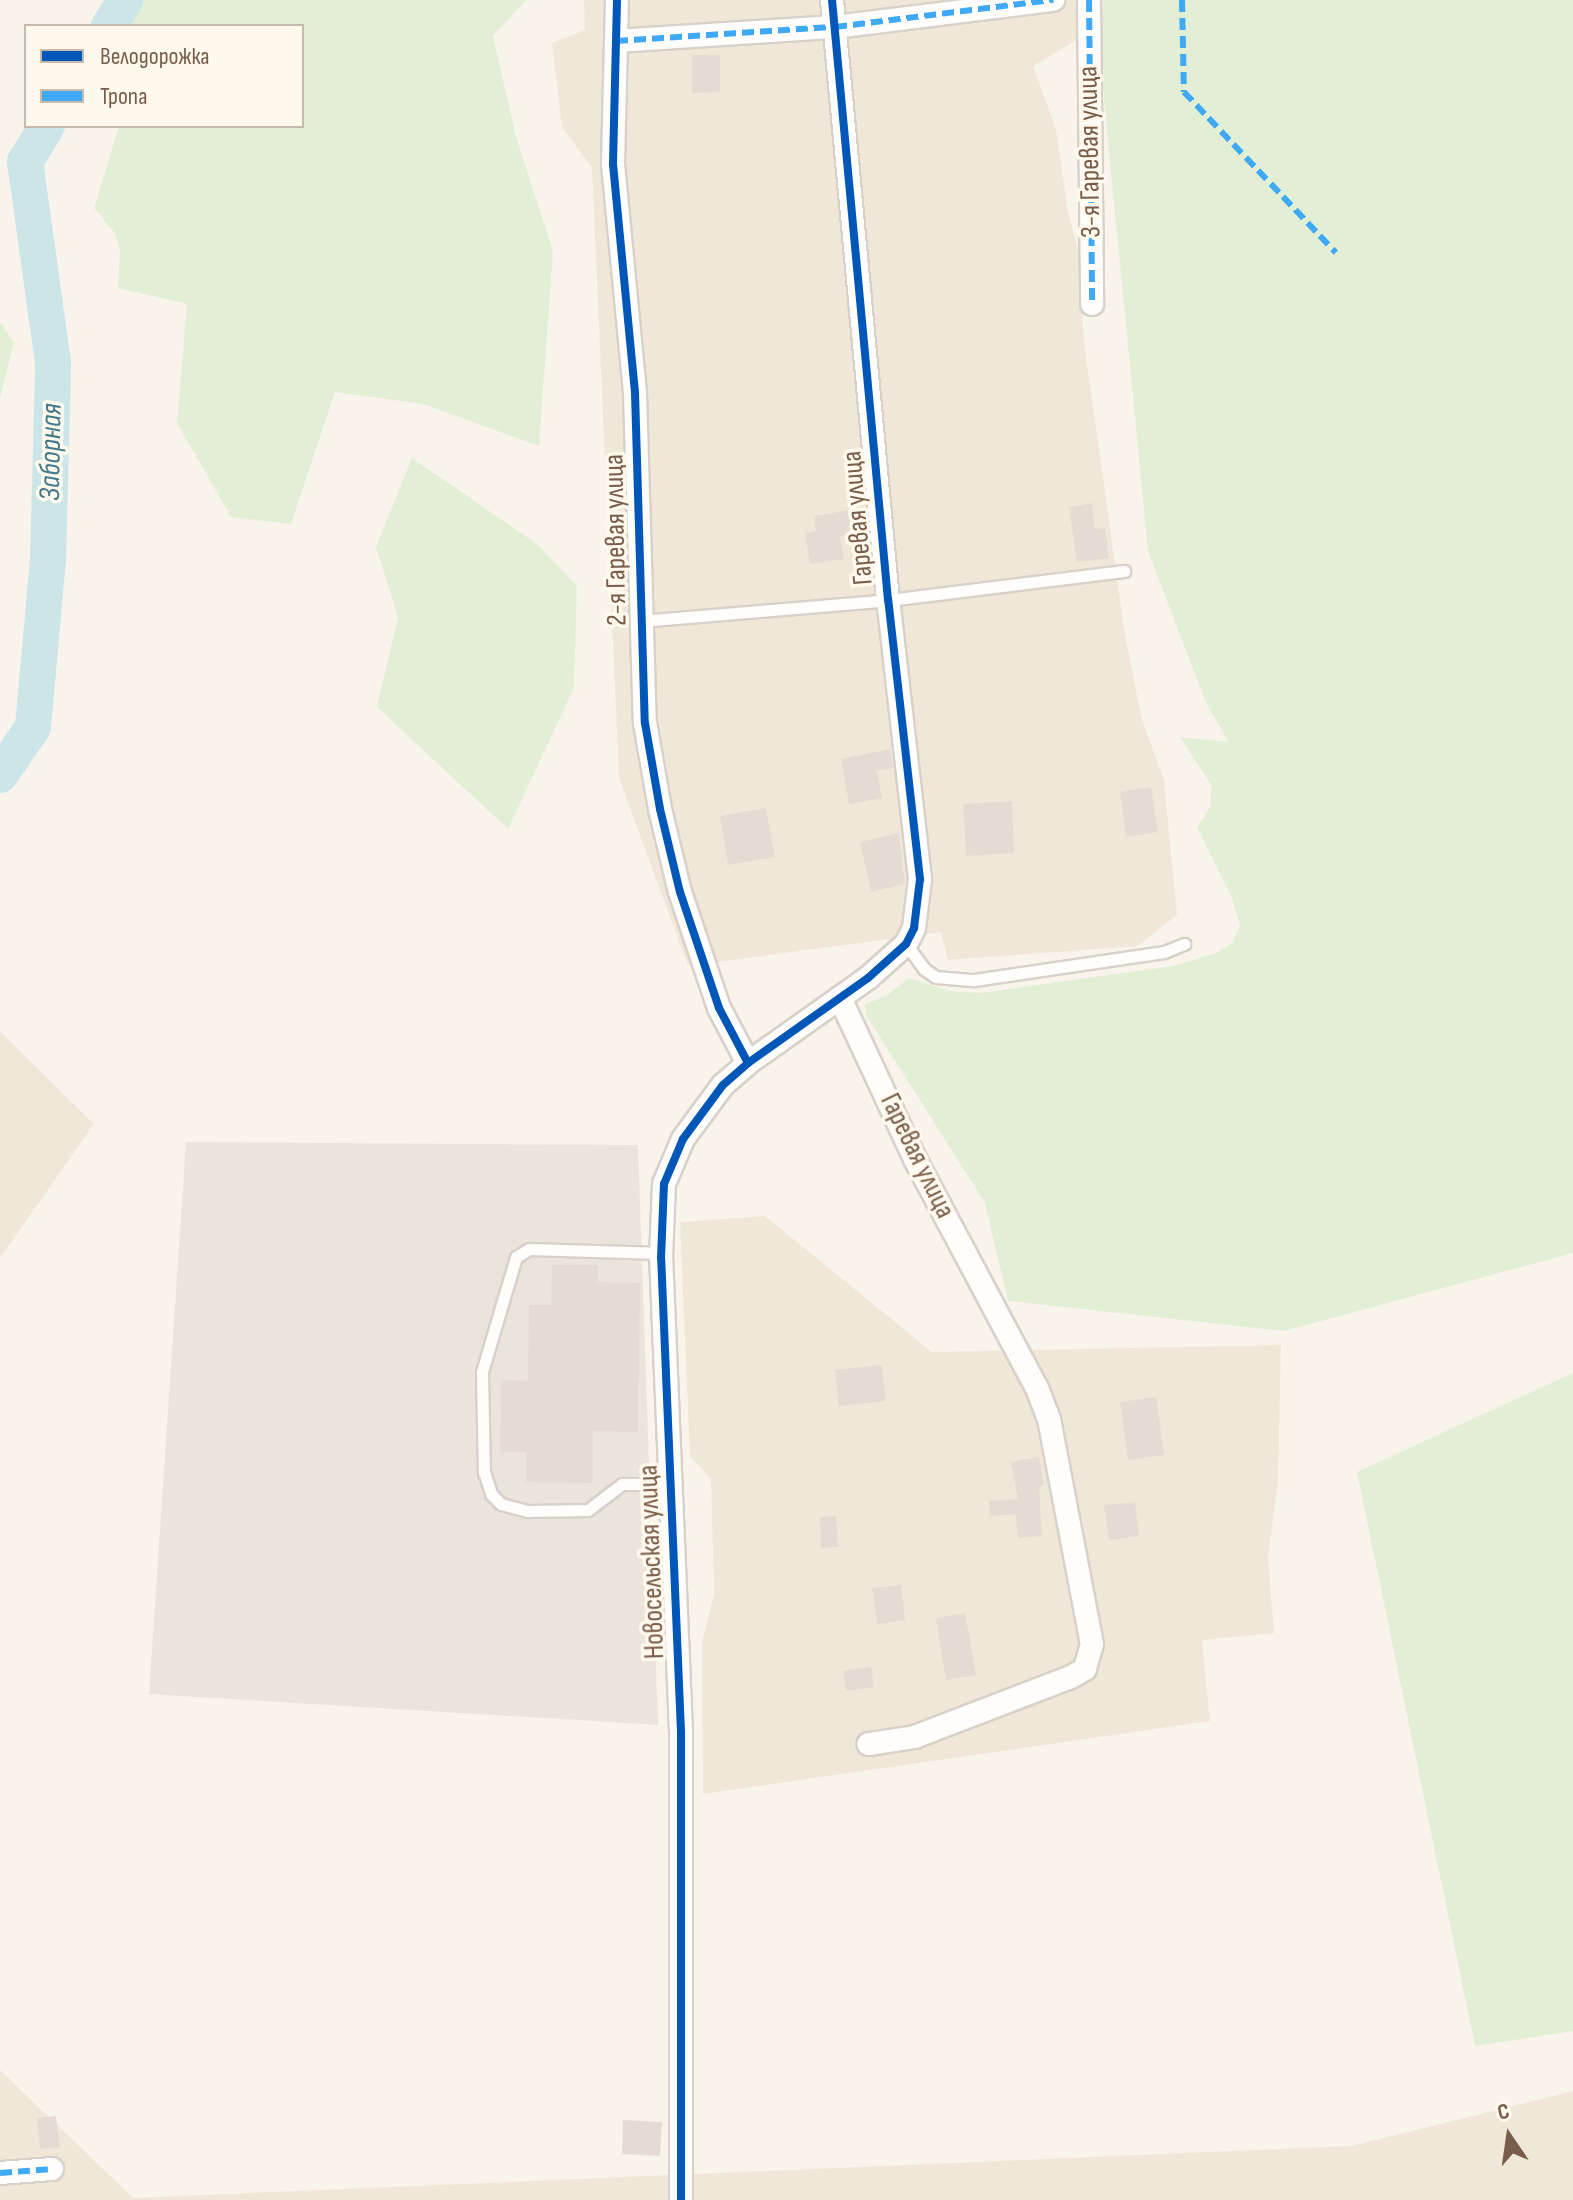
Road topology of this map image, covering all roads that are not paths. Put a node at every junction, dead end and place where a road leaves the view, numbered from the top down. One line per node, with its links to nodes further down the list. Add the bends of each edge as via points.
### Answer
1 (617, 0): 6 (street, 2-я Гаревая улица)
2 (832, 0): 5 (street, Гаревая улица)
3 (1053, 0): 5 (street)
4 (1089, 0): 7 (street, 3-я Гаревая улица)
5 (835, 27): 6 (street); 9 (street, Гаревая улица)
6 (616, 41): 10 (street, 2-я Гаревая улица, via 613,164 635,393)
7 (1092, 304)
8 (1124, 571): 9 (lane)
9 (888, 600): 10 (lane); 11 (street, Гаревая улица, via 919,846 918,905)
10 (639, 621): 14 (street, 2-я Гаревая улица, via 645,723 680,892 719,1008)
11 (906, 944): 12 (lane, via 936,977 963,980 1164,952); 13 (street)
12 (1184, 944)
13 (840, 998): 14 (street, Новосельская улица); 17 (street, Гаревая улица, via 915,1159 1041,1398 1059,1463 1092,1644 1085,1669 1071,1677 915,1737)
14 (748, 1063): 15 (street, Новосельская улица, via 704,1106 672,1160 664,1184)
15 (661, 1253): 16 (street, Новосельская улица); 16 (lane, via 529,1249 516,1257 482,1372 484,1472 491,1494 501,1504 528,1511 588,1510 622,1484)
16 (671, 1484): 20 (street, Новосельская улица, via 681,1732)
17 (869, 1744)
18 (52, 2169): 19 (street)
19 (0, 2173)
20 (681, 2200)

